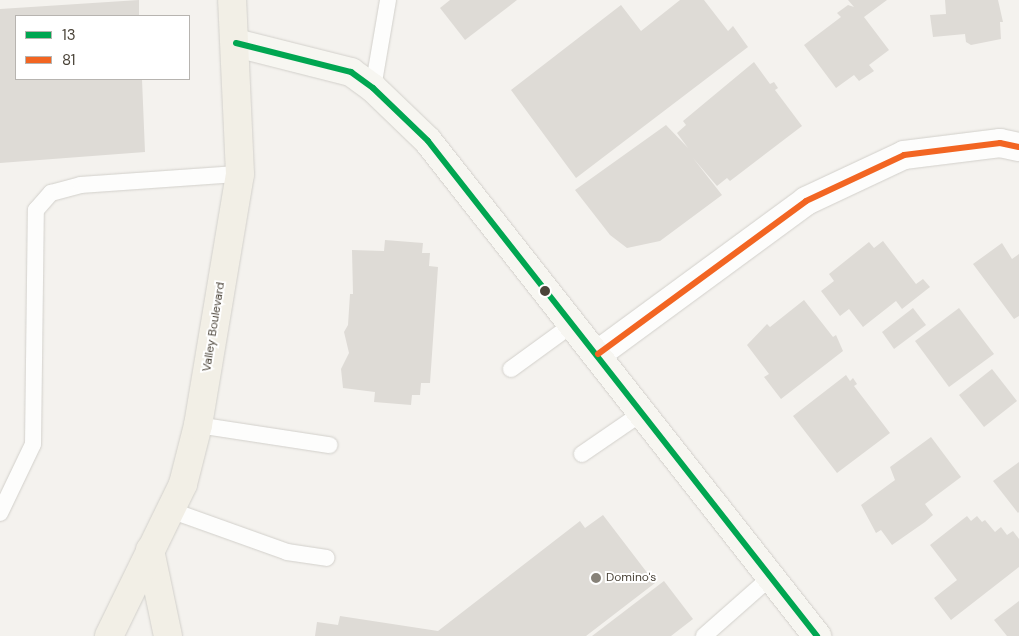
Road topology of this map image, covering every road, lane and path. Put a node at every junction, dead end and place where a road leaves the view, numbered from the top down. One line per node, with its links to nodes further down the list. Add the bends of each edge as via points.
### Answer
1 (232, 0): 3 (main road, Valley Boulevard)
2 (388, 0): 4 (lane)
3 (236, 43): 4 (main road, via 351,72); 6 (main road, Valley Boulevard)
4 (373, 88): 7 (main road, via 428,141)
5 (1019, 147): 8 (street, via 1000,142 904,155 806,201)
6 (240, 174): 11 (main road, Valley Boulevard); 15 (lane, via 81,185 50,193 36,210 33,444)
7 (573, 324): 8 (main road); 9 (lane)
8 (598, 354): 10 (main road)
9 (511, 369)
10 (643, 412): 13 (lane); 18 (main road)
11 (198, 426): 12 (lane); 14 (main road, Valley Boulevard, via 183,484)
12 (329, 445)
13 (582, 454)
14 (170, 510): 16 (main road, Valley Boulevard); 17 (lane, via 287,552)
15 (0, 513)
16 (150, 550): 19 (main road, Valley Boulevard); 20 (main road)
17 (327, 558)
18 (771, 577): 21 (lane); 22 (main road)
19 (109, 636)
20 (168, 636)
21 (704, 636)
22 (817, 636)

